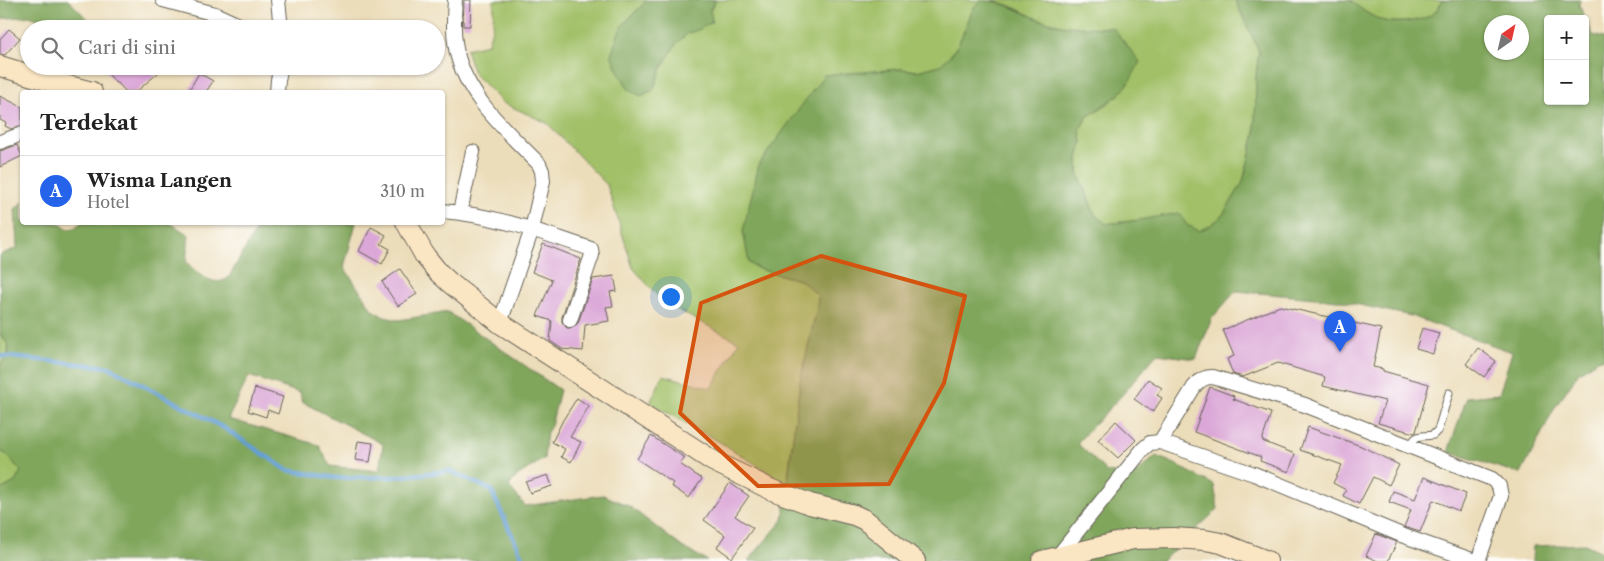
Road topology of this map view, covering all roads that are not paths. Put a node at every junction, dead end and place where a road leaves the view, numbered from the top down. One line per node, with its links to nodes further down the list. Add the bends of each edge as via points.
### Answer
1 (163, 0): 4 (street)
2 (278, 0): 5 (street)
3 (456, 0): 18 (street, via 455,44 462,70 479,100 542,171 543,180)
4 (228, 20)
5 (280, 20)
6 (0, 66): 7 (street)
7 (20, 74)
8 (23, 75): 10 (street)
9 (279, 75): 11 (street)
10 (60, 89)
11 (277, 90)
12 (20, 135): 13 (street)
13 (0, 142)
14 (473, 152): 16 (street)
15 (445, 211): 16 (street)
16 (460, 212): 18 (street)
17 (408, 225): 20 (street, via 438,272)
18 (532, 229): 19 (street, via 591,249 592,255); 20 (street)
19 (570, 320)
20 (500, 322): 25 (street, via 712,461 772,490 866,520)
21 (1449, 393): 23 (lane, via 1438,430 1433,435 1418,435)
22 (1160, 442): 23 (street, via 1194,387 1206,377 1213,377 1304,405); 24 (street, via 1150,443 1143,449); 27 (street, via 1254,474 1404,536)
23 (1410, 447): 27 (street, via 1492,479 1499,486 1501,496)
24 (1049, 559): 26 (street, via 1133,539 1173,538 1221,543)
25 (915, 561)
26 (1267, 561)
27 (1476, 561)

